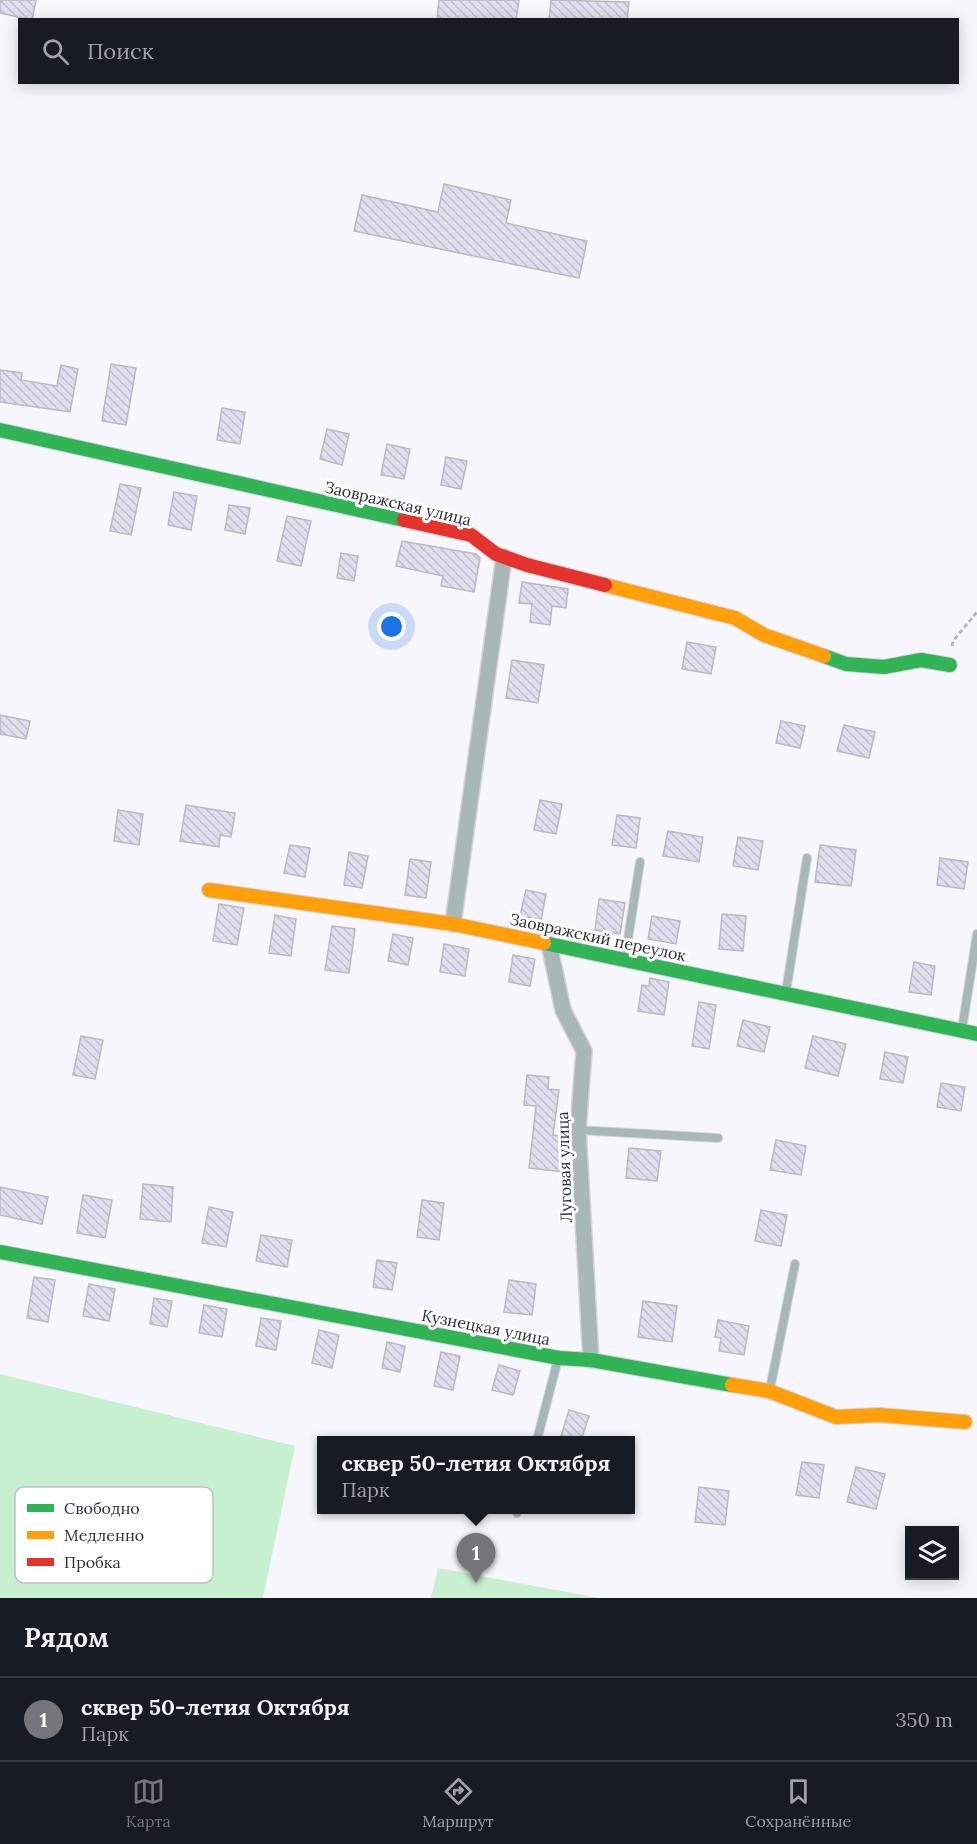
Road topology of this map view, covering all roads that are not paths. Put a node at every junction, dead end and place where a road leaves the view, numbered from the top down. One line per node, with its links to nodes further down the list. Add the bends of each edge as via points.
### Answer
1 (0, 430): 2 (street, Заовражская улица, via 471,535)
2 (504, 557): 3 (street, Заовражская улица, via 735,618 764,636 846,664 884,667 921,660); 7 (street)
3 (950, 665)
4 (807, 858): 11 (lane)
5 (640, 862): 10 (lane)
6 (209, 890): 7 (street, Заовражский переулок)
7 (453, 924): 9 (street, Заовражский переулок)
8 (977, 934): 12 (lane)
9 (549, 944): 10 (street, Заовражский переулок); 14 (street, Луговая улица, via 563,1010 584,1051)
10 (625, 960): 11 (street, Заовражский переулок)
11 (786, 994): 12 (street, Заовражский переулок)
12 (961, 1030): 13 (street, Заовражский переулок)
13 (977, 1034)
14 (578, 1130): 15 (lane); 19 (street, Луговая улица)
15 (718, 1138)
16 (0, 1252): 18 (street, Кузнецкая улица)
17 (795, 1264): 20 (lane)
18 (559, 1358): 19 (street, Кузнецкая улица); 22 (lane)
19 (591, 1360): 20 (street, Кузнецкая улица)
20 (769, 1391): 21 (street, Кузнецкая улица, via 836,1417 879,1415)
21 (966, 1422)
22 (538, 1436)

